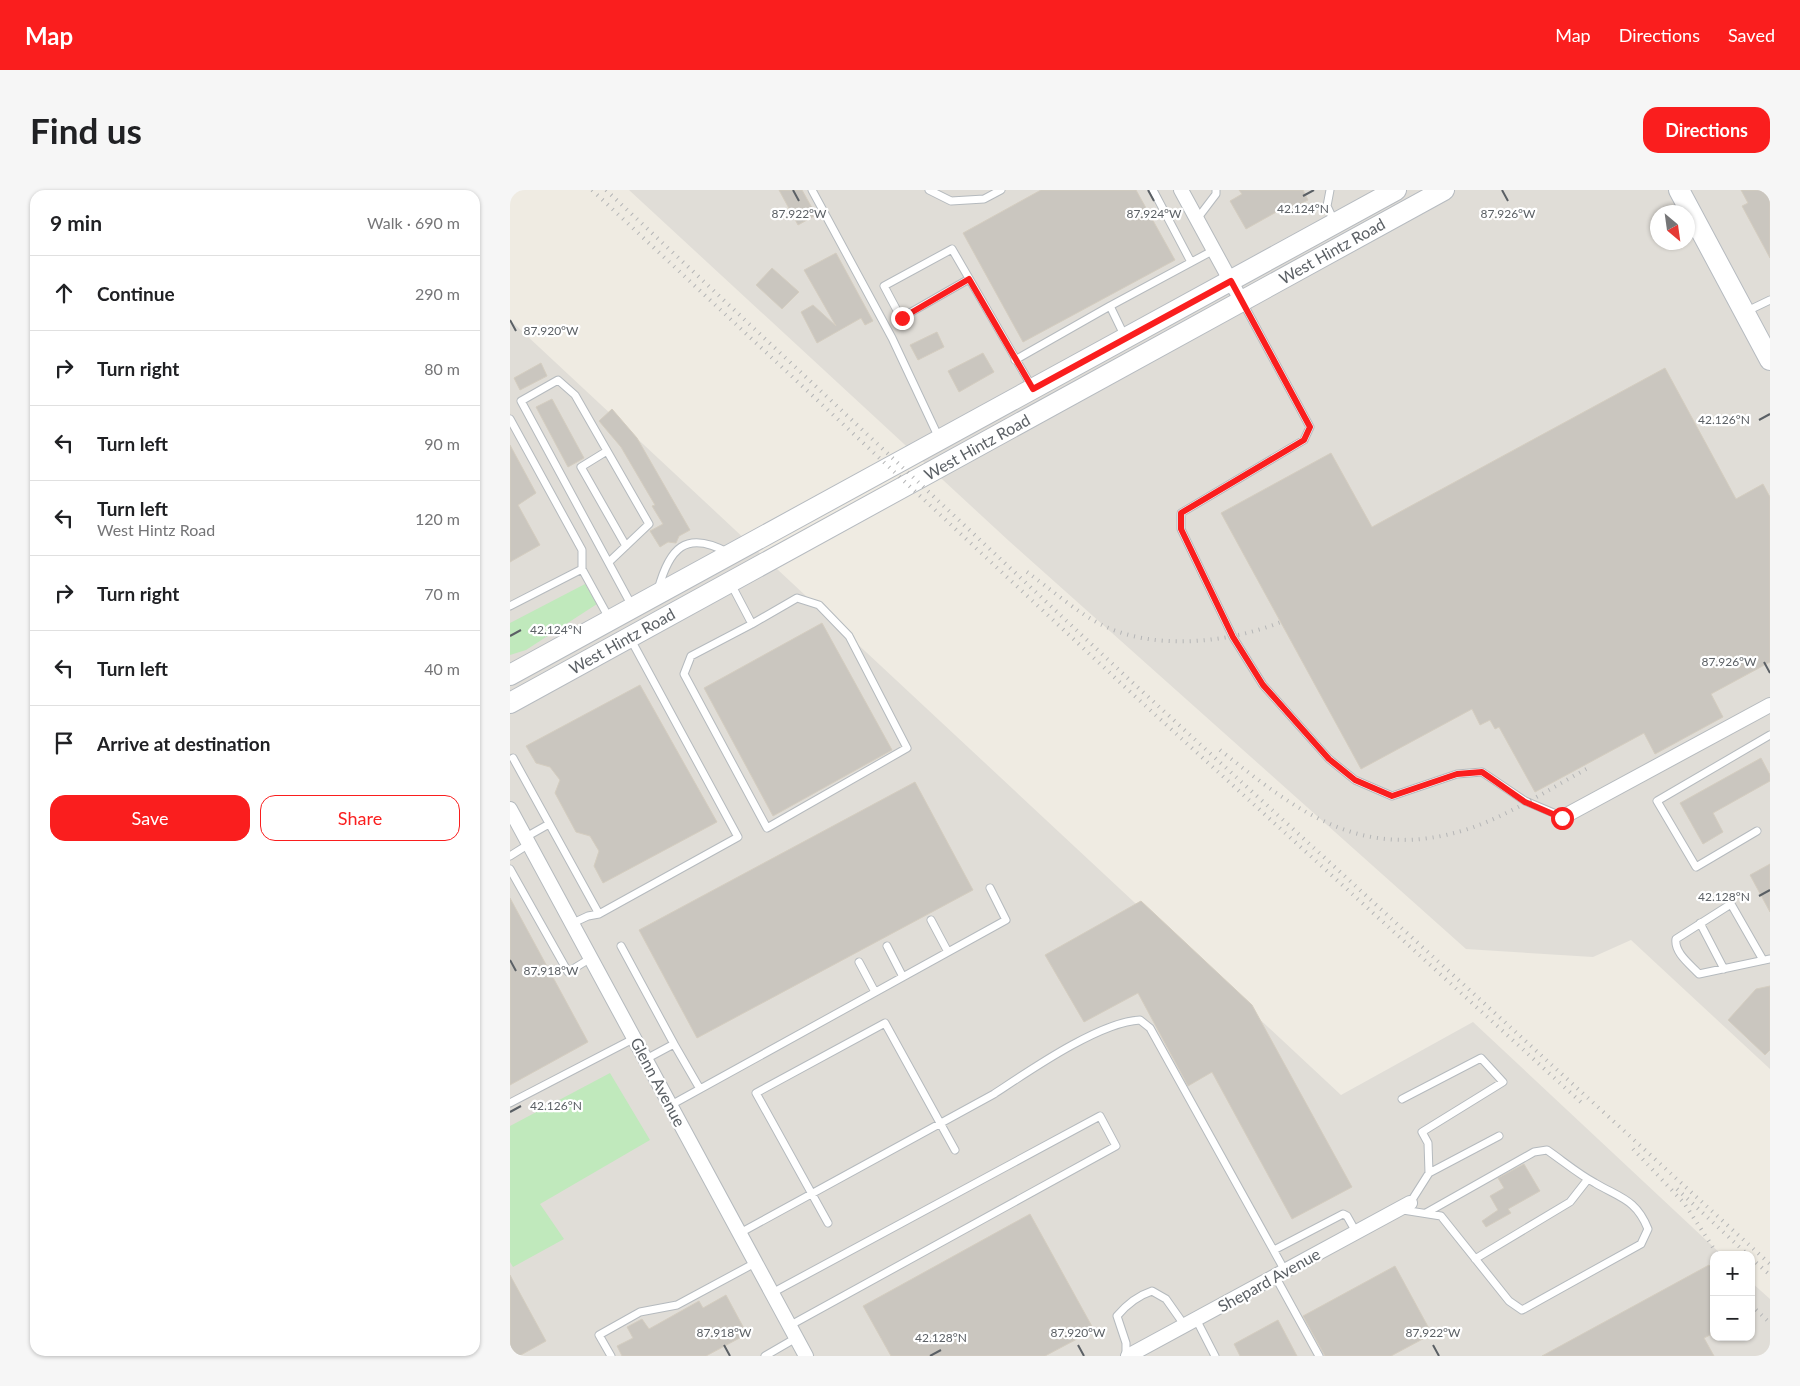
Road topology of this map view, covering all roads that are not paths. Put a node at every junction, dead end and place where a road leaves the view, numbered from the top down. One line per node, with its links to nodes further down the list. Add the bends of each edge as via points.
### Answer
1 (812, 190): 26 (lane, via 892,338)
2 (929, 190): 3 (lane, via 951,201 984,199)
3 (1001, 190)
4 (1153, 190): 14 (lane)
5 (1181, 190): 11 (street)
6 (1216, 190): 11 (lane)
7 (1330, 190): 12 (lane, via 1327,206)
8 (1396, 190): 12 (main road, West Hintz Road)
9 (1444, 190): 17 (main road, West Hintz Road)
10 (1679, 190): 20 (main road)
11 (1196, 219): 13 (street)
12 (1335, 224): 16 (main road, West Hintz Road)
13 (1214, 250): 14 (lane); 16 (street)
14 (1191, 262): 19 (lane)
15 (969, 279): 15 (lane, via 952,249 884,286 902,318); 22 (lane)
16 (1231, 281): 17 (street); 21 (main road, West Hintz Road)
17 (1241, 300): 32 (main road, West Hintz Road); 45 (lane, via 1310,427 1304,440 1181,513 1181,529 1233,637 1263,685 1329,759 1355,780 1392,796 1457,774 1482,772 1525,802)
18 (1770, 300): 20 (lane)
19 (1110, 306): 21 (lane); 22 (lane)
20 (1744, 312): 23 (main road)
21 (1126, 339): 24 (main road, West Hintz Road)
22 (1014, 360): 24 (lane)
23 (1770, 360)
24 (1033, 389): 26 (main road, West Hintz Road)
25 (510, 419): 31 (lane, via 582,550)
26 (940, 440): 29 (main road, West Hintz Road)
27 (607, 451): 28 (lane, via 649,524); 28 (lane, via 580,467); 30 (lane, via 575,395 558,380 521,401)
28 (626, 546): 30 (lane)
29 (731, 554): 33 (main road, West Hintz Road); 33 (lane, via 699,542 684,544 664,569)
30 (610, 562): 35 (lane)
31 (582, 569): 34 (lane); 36 (lane)
32 (730, 583): 37 (lane); 38 (main road, West Hintz Road)
33 (656, 595): 35 (main road, West Hintz Road)
34 (510, 606)
35 (633, 608): 36 (main road, West Hintz Road)
36 (610, 620): 39 (main road, West Hintz Road)
37 (752, 624): 37 (lane, via 691,656 684,674 767,828 907,748 849,636 819,604 797,598)
38 (629, 638): 40 (main road, West Hintz Road); 52 (lane, via 738,837)
39 (510, 675)
40 (510, 703)
41 (1770, 705): 45 (street)
42 (1770, 735): 47 (lane, via 1657,801 1696,867)
43 (513, 758): 46 (lane)
44 (510, 810): 48 (street, Glenn Avenue)
45 (1562, 818)
46 (550, 824): 48 (lane); 52 (lane)
47 (1757, 831)
48 (528, 840): 49 (lane); 55 (street, Glenn Avenue)
49 (510, 856)
50 (510, 869): 59 (lane, via 568,972)
51 (990, 888): 58 (lane, via 1006,920)
52 (599, 914): 55 (lane)
53 (931, 920): 58 (lane)
54 (1700, 922): 60 (lane, via 1731,904); 62 (lane); 62 (lane, via 1676,939 1675,944 1699,974)
55 (572, 923): 59 (street, Glenn Avenue)
56 (621, 946): 66 (lane)
57 (887, 946): 63 (lane)
58 (948, 952): 63 (lane)
59 (591, 958): 65 (street, Glenn Avenue)
60 (1766, 959): 62 (lane)
61 (859, 962): 64 (lane)
62 (1724, 968)
63 (903, 977): 64 (lane)
64 (875, 992): 68 (lane)
65 (635, 1038): 67 (street, Glenn Avenue); 70 (lane)
66 (674, 1044): 67 (lane); 68 (lane)
67 (646, 1059): 71 (street, Glenn Avenue)
68 (700, 1089): 71 (lane)
69 (1402, 1099): 75 (lane, via 1481,1058 1503,1082 1422,1132 1428,1143)
70 (510, 1103)
71 (671, 1105): 82 (street, Glenn Avenue)
72 (940, 1123): 74 (lane); 77 (lane); 77 (lane, via 885,1023 756,1093); 83 (lane, via 1107,1027 1140,1020 1150,1028)
73 (1499, 1136): 75 (lane)
74 (955, 1150)
75 (1429, 1173): 78 (lane)
76 (1588, 1179): 79 (lane, via 1547,1150 1534,1152); 84 (lane, via 1570,1202); 84 (lane, via 1628,1199 1642,1214 1648,1229 1641,1244 1522,1310 1509,1301)
77 (812, 1194): 80 (lane); 82 (lane)
78 (1404, 1206): 79 (lane); 81 (street, Shepard Avenue)
79 (1426, 1213): 84 (lane, via 1441,1216)
80 (828, 1223)
81 (1356, 1232): 83 (lane, via 1343,1214); 86 (street, Shepard Avenue)
82 (740, 1233): 85 (street, Glenn Avenue)
83 (1274, 1250): 86 (lane)
84 (1475, 1259)
85 (755, 1263): 87 (street, Glenn Avenue); 91 (lane, via 677,1305 640,1312 599,1335)
86 (1280, 1273): 88 (street, Shepard Avenue); 96 (lane)
87 (772, 1293): 89 (street, Glenn Avenue); 89 (lane, via 1100,1116 1112,1138 1116,1146)
88 (1190, 1322): 94 (street, Shepard Avenue); 94 (lane, via 1166,1299 1152,1291 1141,1294 1117,1316); 95 (lane)
89 (790, 1326): 90 (street, Glenn Avenue)
90 (796, 1338): 92 (lane); 93 (street, Glenn Avenue)
91 (611, 1356)
92 (765, 1356)
93 (806, 1356)
94 (1127, 1356)
95 (1215, 1356)
96 (1319, 1356)

